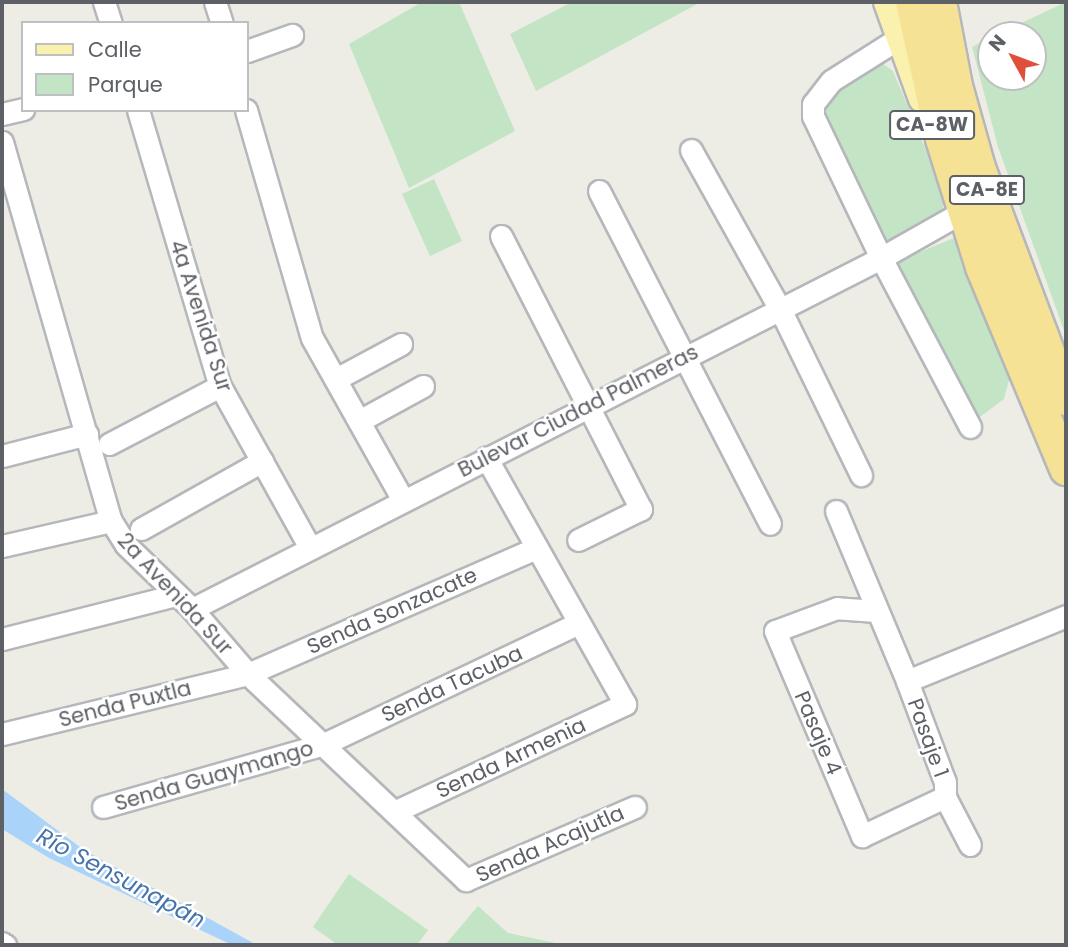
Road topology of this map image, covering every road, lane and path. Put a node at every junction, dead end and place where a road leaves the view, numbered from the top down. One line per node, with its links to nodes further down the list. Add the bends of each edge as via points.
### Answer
1 (104, 2): 8 (street)
2 (215, 2): 9 (street)
3 (881, 2): 11 (main road, CA-8W)
4 (887, 2): 11 (main road, CA-8W)
5 (912, 2): 21 (highway, CA-8E)
6 (940, 2): 18 (highway, CA-8E)
7 (950, 2): 18 (highway, via 966,81)
8 (110, 21)
9 (221, 21)
10 (292, 35): 12 (street)
11 (899, 36): 21 (main road, CA-8W); 23 (street, via 831,81 813,104 813,116)
12 (248, 51)
13 (21, 109): 16 (street)
14 (139, 112): 29 (street, 4a Avenida Sur)
15 (247, 112): 27 (street, via 297,297 312,338)
16 (2, 114)
17 (2, 142): 34 (street, 2a Avenida Sur)
18 (972, 146): 28 (highway, CA-8E)
19 (691, 150): 24 (street)
20 (599, 191): 26 (street)
21 (964, 211): 23 (street, Bulevar Ciudad Palmeras); 38 (highway, CA-8E)
22 (501, 236): 31 (street)
23 (881, 258): 24 (street, Bulevar Ciudad Palmeras); 33 (street)
24 (780, 309): 26 (street, Bulevar Ciudad Palmeras); 39 (street)
25 (401, 344): 27 (street)
26 (684, 357): 31 (street, Bulevar Ciudad Palmeras); 43 (street)
27 (337, 379): 32 (street)
28 (1061, 385)
29 (220, 386): 34 (street); 37 (street, 4a Avenida Sur)
30 (423, 386): 32 (street)
31 (590, 404): 36 (street, Bulevar Ciudad Palmeras); 45 (street, via 641,509)
32 (359, 421): 40 (street)
33 (970, 427)
34 (103, 442): 35 (street); 42 (street, 2a Avenida Sur)
35 (2, 456)
36 (486, 457): 40 (street, Bulevar Ciudad Palmeras); 48 (street)
37 (262, 461): 44 (street); 47 (street, 4a Avenida Sur)
38 (1066, 469)
39 (861, 475)
40 (403, 500): 47 (street, Bulevar Ciudad Palmeras)
41 (836, 512): 50 (street, Pasaje 1)
42 (111, 521): 46 (street); 49 (street, 2a Avenida Sur, via 126,545)
43 (770, 524)
44 (142, 528)
45 (578, 540)
46 (2, 546)
47 (310, 548): 49 (street, Bulevar Ciudad Palmeras)
48 (537, 548): 52 (street); 54 (street, Senda Sonzacate)
49 (184, 602): 53 (street, Bulevar Ciudad Palmeras); 54 (street, 2a Avenida Sur)
50 (876, 611): 55 (street, Pasaje 1); 58 (street, Pasaje 4, via 837,608 775,631 862,836)
51 (1066, 616): 55 (street)
52 (579, 623): 57 (street, Senda Tacuba); 61 (street, Senda Armenia, via 625,704)
53 (2, 639)
54 (248, 674): 56 (street, Senda Puxtla); 57 (street, 2a Avenida Sur)
55 (907, 681): 58 (street, Pasaje 1, via 945,782)
56 (2, 734)
57 (324, 744): 59 (street, Senda Guaymango); 61 (street, 2a Avenida Sur)
58 (945, 797): 62 (street, Pasaje 1)
59 (103, 807)
60 (635, 807): 63 (street, Senda Acajutla)
61 (396, 811): 63 (street, 2a Avenida Sur)
62 (970, 845)
63 (466, 880)

